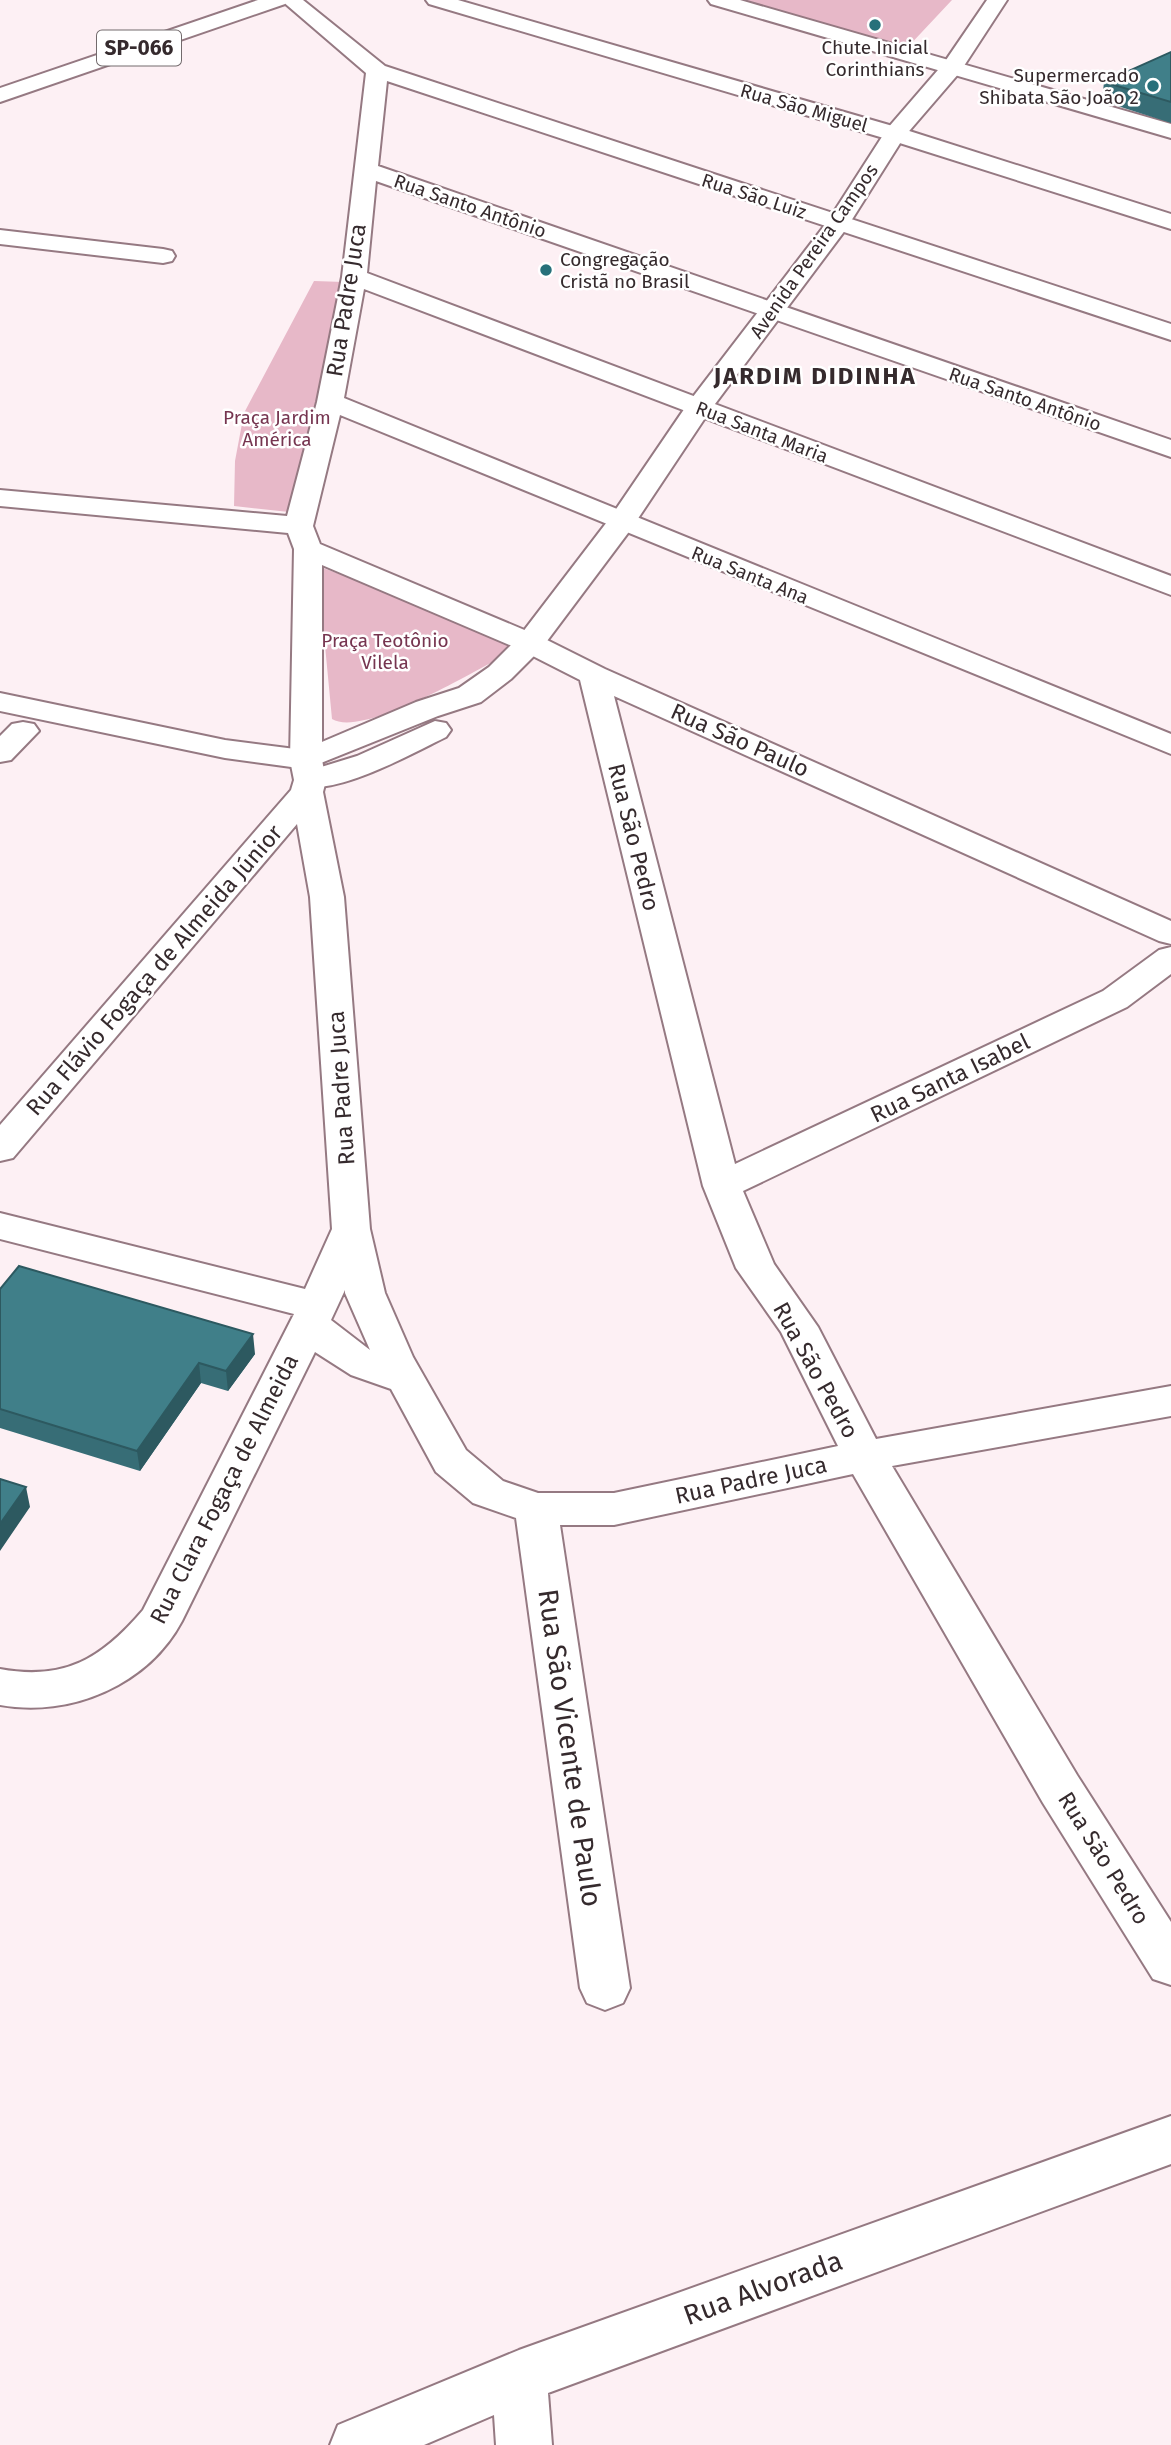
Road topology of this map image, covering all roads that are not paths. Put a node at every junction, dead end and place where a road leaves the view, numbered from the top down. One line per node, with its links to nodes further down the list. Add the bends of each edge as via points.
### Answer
1 (278, 0): 8 (street, SP-066)
2 (290, 0): 7 (street)
3 (436, 0): 10 (street, Rua São Miguel)
4 (718, 0): 6 (street)
5 (997, 0): 6 (street, Avenida Pereira Campos)
6 (952, 67): 9 (street); 10 (street, Avenida Pereira Campos)
7 (377, 71): 11 (street, Rua Padre Juca); 13 (street, Rua São Luiz)
8 (0, 95)
9 (1171, 131)
10 (895, 135): 12 (street, Rua São Miguel); 13 (street, Avenida Pereira Campos)
11 (364, 169): 16 (street, Rua Padre Juca); 17 (street, Rua Santo Antônio)
12 (1171, 222)
13 (838, 223): 17 (street, Avenida Pereira Campos); 18 (street, Rua São Luiz)
14 (0, 237): 15 (street)
15 (163, 256)
16 (354, 277): 19 (street, Rua Padre Juca); 20 (street, Rua Santa Maria)
17 (772, 312): 20 (street, Avenida Pereira Campos); 21 (street, Rua Santo Antônio)
18 (1171, 332)
19 (330, 402): 23 (street, Rua Santa Ana); 24 (street, Rua Padre Juca)
20 (698, 408): 23 (street, Avenida Pereira Campos); 25 (street, Rua Santa Maria)
21 (1171, 449)
22 (0, 498): 24 (street, Rua São Paulo)
23 (621, 523): 26 (street, Avenida Pereira Campos); 30 (street, Rua Santa Ana)
24 (304, 537): 26 (street, Rua São Paulo); 32 (street, Rua Padre Juca)
25 (1171, 586)
26 (530, 642): 27 (street, Rua São Paulo); 32 (street, Avenida Pereira Campos, via 470,695 451,720 412,744 369,763)
27 (594, 675): 33 (street, Rua São Paulo); 36 (street, Rua São Pedro)
28 (0, 702): 32 (street, via 225,749)
29 (12, 728): 31 (street); 32 (street, via 176,763 273,779)
30 (1171, 745)
31 (0, 753)
32 (308, 778): 35 (street, Rua Flávio Fogaça de Almeida Júnior); 38 (street, Rua Padre Juca, via 327,897)
33 (1171, 934)
34 (1171, 957): 36 (street, Rua Santa Isabel, via 1115,999)
35 (0, 1149)
36 (722, 1186): 42 (street, Rua São Pedro, via 756,1268 798,1326)
37 (0, 1226): 39 (street)
38 (351, 1229): 39 (street, Rua Clara Fogaça de Almeida); 40 (street, Rua Padre Juca, via 365,1293)
39 (313, 1314): 40 (street, via 333,1349 364,1366); 44 (street, Rua Clara Fogaça de Almeida, via 160,1621 139,1648 101,1675 59,1690)
40 (408, 1380): 43 (street, Rua Padre Juca, via 451,1461 488,1492)
41 (1171, 1401): 42 (street, Rua Padre Juca)
42 (864, 1456): 43 (street, Rua Padre Juca, via 614,1509); 45 (street, Rua São Pedro, via 1060,1789)
43 (536, 1509): 46 (street, Rua São Vicente de Paulo)
44 (0, 1687)
45 (1171, 1964)
46 (605, 1988)
47 (1171, 2140): 48 (street, Rua Alvorada)
48 (519, 2377): 49 (street, Rua Alvorada); 50 (street)
49 (358, 2445)
50 (524, 2445)

